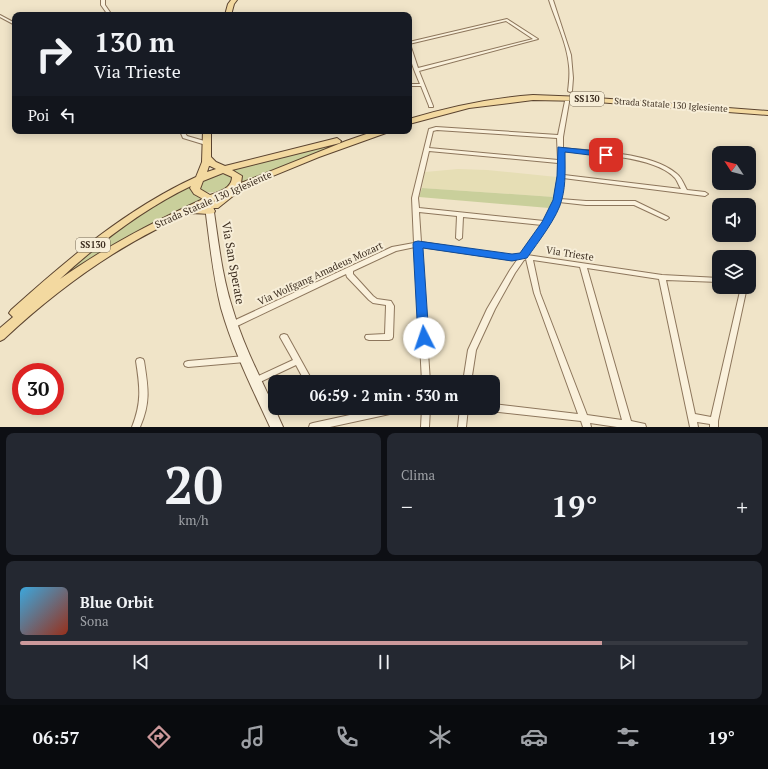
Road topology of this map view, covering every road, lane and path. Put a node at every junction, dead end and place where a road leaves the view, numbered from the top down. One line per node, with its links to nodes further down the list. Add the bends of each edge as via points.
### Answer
1 (103, 0): 4 (street)
2 (234, 0): 5 (main road)
3 (551, 0): 13 (street, via 568,47 573,77)
4 (108, 12)
5 (229, 12)
6 (0, 16): 7 (street)
7 (12, 22)
8 (412, 42): 10 (street, via 507,20 536,39)
9 (412, 57): 10 (street)
10 (416, 70): 12 (street)
11 (412, 85): 12 (street)
12 (422, 85): 15 (street)
13 (570, 91)
14 (567, 102): 23 (street)
15 (431, 106)
16 (768, 112): 17 (main road, Strada Statale 130 Iglesiente / SS130, via 546,95 488,99); 18 (main road, Strada Statale 130 Iglesiente / SS130, via 542,97 478,104)
17 (412, 118)
18 (412, 121)
19 (184, 134): 24 (street, via 185,137)
20 (207, 134): 24 (main road)
21 (363, 134): 29 (main road, Strada Statale 130 Iglesiente / SS130)
22 (374, 134): 30 (main road, Strada Statale 130 Iglesiente / SS130)
23 (560, 137): 25 (street, via 436,128 431,130); 26 (street)
24 (206, 143): 27 (main road)
25 (427, 149): 28 (street); 38 (street, via 415,198)
26 (561, 149): 28 (street); 34 (street, via 633,158 652,163 669,170)
27 (206, 157): 29 (main road); 32 (main road, via 203,172)
28 (561, 162): 31 (street)
29 (223, 170): 32 (main road, Strada Statale 130 Iglesiente / SS130); 33 (main road, via 238,178)
30 (265, 175): 33 (main road, Strada Statale 130 Iglesiente / SS130); 37 (main road)
31 (561, 176): 34 (street); 36 (street)
32 (198, 179): 37 (main road, via 195,190 206,196); 51 (main road, Strada Statale 130 Iglesiente / SS130, via 148,207 92,246)
33 (229, 190): 37 (main road, Strada Statale 130 Iglesiente / SS130)
34 (685, 191): 35 (street)
35 (705, 194)
36 (557, 200): 40 (street, via 635,203); 41 (street)
37 (211, 208): 50 (street, Via San Sperate, via 222,290); 52 (main road, Strada Statale 130 Iglesiente / SS130, via 167,218 120,244 62,283)
38 (415, 210): 39 (street); 43 (street)
39 (460, 215): 41 (street); 42 (street)
40 (666, 218)
41 (546, 223): 44 (street)
42 (459, 238)
43 (418, 244): 44 (street, Via Trieste, via 512,258); 46 (street, Via Wolfgang Amadeus Mozart, via 394,249); 60 (street)
44 (526, 256): 45 (street, Via Trieste); 61 (street, via 512,272 477,339 472,350); 68 (street, via 537,293)
45 (583, 265): 47 (street, Via Trieste); 69 (street)
46 (350, 271): 50 (street, Via Wolfgang Amadeus Mozart); 54 (street, via 349,275 371,298 390,306 388,337)
47 (662, 276): 48 (street, Via Trieste); 67 (street)
48 (712, 280)
49 (742, 294): 70 (street)
50 (232, 325): 55 (street, Via San Sperate)
51 (0, 328)
52 (0, 336)
53 (284, 337): 57 (street)
54 (369, 337)
55 (245, 359): 58 (street); 62 (street, Via San Sperate)
56 (140, 361): 71 (street, via 145,398)
57 (297, 361): 59 (street); 62 (street)
58 (188, 364)
59 (305, 375)
60 (426, 375)
61 (468, 375)
62 (255, 381): 72 (street, Via San Sperate)
63 (500, 409): 68 (street)
64 (367, 415): 73 (street)
65 (426, 415): 74 (street)
66 (463, 415): 75 (street)
67 (692, 417): 70 (street); 78 (street)
68 (584, 418): 69 (street); 76 (street)
69 (626, 424): 77 (street)
70 (714, 424)
71 (136, 427)
72 (277, 427)
73 (313, 427)
74 (425, 427)
75 (462, 427)
76 (587, 427)
77 (642, 427)
78 (694, 427)

